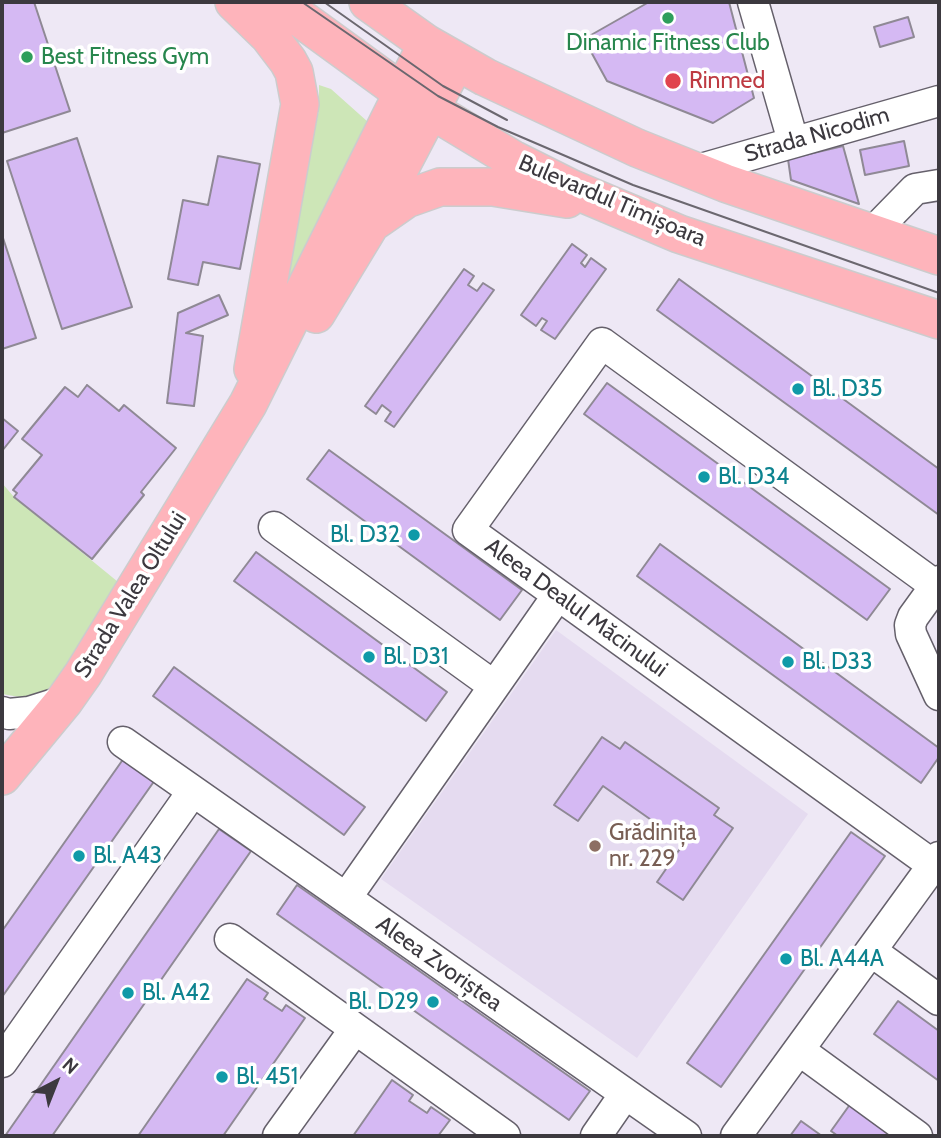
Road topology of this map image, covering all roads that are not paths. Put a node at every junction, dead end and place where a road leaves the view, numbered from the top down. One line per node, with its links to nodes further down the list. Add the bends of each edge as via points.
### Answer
1 (234, 2): 4 (main road)
2 (368, 2): 5 (main road)
3 (753, 2): 8 (street)
4 (263, 11): 6 (main road, Bulevardul Timișoara); 16 (main road, via 293,72 300,104)
5 (441, 52): 6 (main road, Strada Valea Oltului); 9 (main road, via 564,116)
6 (417, 101): 11 (main road, Bulevardul Timișoara, via 514,160); 12 (main road, Strada Valea Oltului); 16 (main road, Strada Valea Oltului)
7 (939, 101): 8 (street, Strada Nicodim)
8 (793, 141): 9 (street, Strada Nicodim)
9 (694, 171): 13 (main road)
10 (939, 185): 13 (street, via 915,190)
11 (622, 210): 12 (main road, via 493,187 452,186 407,199); 15 (main road, Bulevardul Timișoara, via 679,234)
12 (370, 225): 16 (main road, Strada Valea Oltului, via 309,326)
13 (872, 233): 14 (main road)
14 (939, 256)
15 (939, 320)
16 (248, 404): 22 (main road, Strada Valea Oltului)
17 (274, 527): 20 (street)
18 (938, 584): 19 (street, Aleea Dealul Măcinului, via 602,343 468,530); 21 (street, Aleea Dealul Măcinului, via 910,625)
19 (558, 595): 20 (street); 27 (street, Aleea Dealul Măcinului)
20 (494, 686): 28 (street)
21 (939, 695)
22 (64, 701): 23 (street, via 29,712); 25 (main road, Strada Valea Oltului)
23 (2, 712)
24 (123, 742): 26 (street, Aleea Zvoriștea)
25 (2, 776)
26 (193, 791): 28 (street, Aleea Zvoriștea); 34 (street)
27 (936, 861): 30 (street, Aleea Dealul Măcinului)
28 (346, 898): 35 (street, Aleea Zvoriștea)
29 (230, 939): 32 (street)
30 (871, 951): 31 (street); 33 (street, Aleea Dealul Măcinului)
31 (939, 1000)
32 (355, 1029): 36 (street); 37 (street)
33 (799, 1050): 40 (street, Aleea Dealul Măcinului); 41 (street)
34 (2, 1062)
35 (625, 1094): 38 (street); 39 (street, Aleea Zvoriștea)
36 (278, 1136)
37 (505, 1136)
38 (596, 1136)
39 (686, 1136)
40 (736, 1136)
41 (917, 1136)

